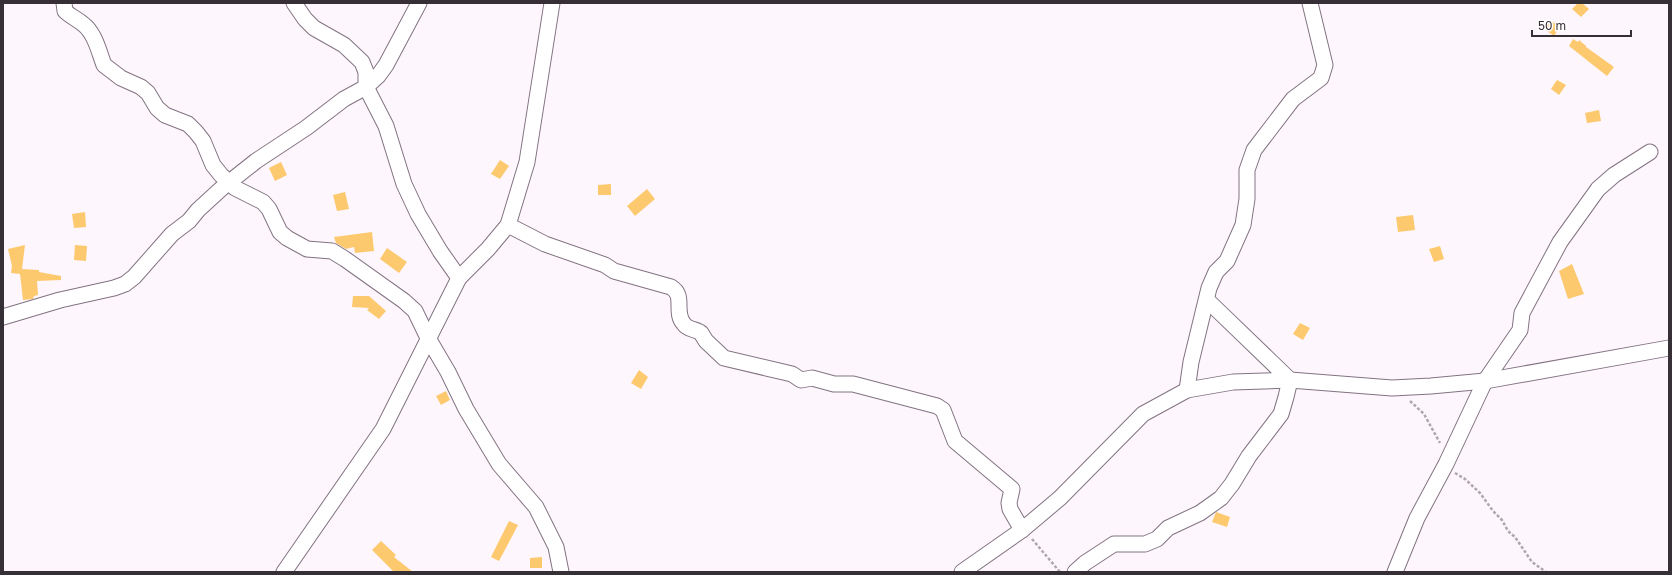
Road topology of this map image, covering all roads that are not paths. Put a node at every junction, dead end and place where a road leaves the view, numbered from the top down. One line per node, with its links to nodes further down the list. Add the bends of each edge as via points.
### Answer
1 (64, 3): 8 (street, via 65,11 88,30 104,65 141,87 165,115 188,124 203,141 213,165)
2 (294, 3): 6 (street, via 314,28 344,45 362,62 366,72)
3 (419, 3): 6 (street, via 386,65)
4 (552, 3): 9 (street, via 526,162)
5 (1310, 3): 11 (street, via 1325,65 1322,78 1293,99 1254,150 1247,170 1247,199 1243,225 1227,261 1214,277)
6 (366, 86): 8 (street, via 256,161); 10 (street, via 386,126 404,184 418,214)
7 (1650, 152): 16 (street, via 1614,175 1598,189 1560,242 1522,312 1520,330)
8 (229, 183): 12 (street, via 172,234 125,284); 13 (street, via 263,202 280,232 287,238 307,249 332,251 404,300 420,318)
9 (508, 225): 10 (street); 18 (street, via 545,244 605,265 614,271 677,290 680,319 683,324 701,333 706,342 724,358 792,374 803,381 812,378 834,384 853,384 937,406 943,410 956,441 1012,489 1010,509)
10 (459, 278): 13 (street)
11 (1207, 300): 15 (street); 17 (street)
12 (3, 316)
13 (428, 338): 19 (street, via 384,429); 20 (street, via 499,464 536,507 556,548)
14 (1669, 348): 16 (street)
15 (1290, 380): 16 (street, via 1392,388); 17 (street, via 1233,382); 22 (street, via 1281,414 1220,498 1200,513 1168,528 1157,539 1145,544 1114,544)
16 (1485, 382): 23 (street, via 1418,518)
17 (1187, 390): 18 (street, via 1144,414 1060,498)
18 (1022, 530): 21 (street)
19 (284, 572)
20 (561, 572)
21 (962, 572)
22 (1075, 572)
23 (1395, 572)

